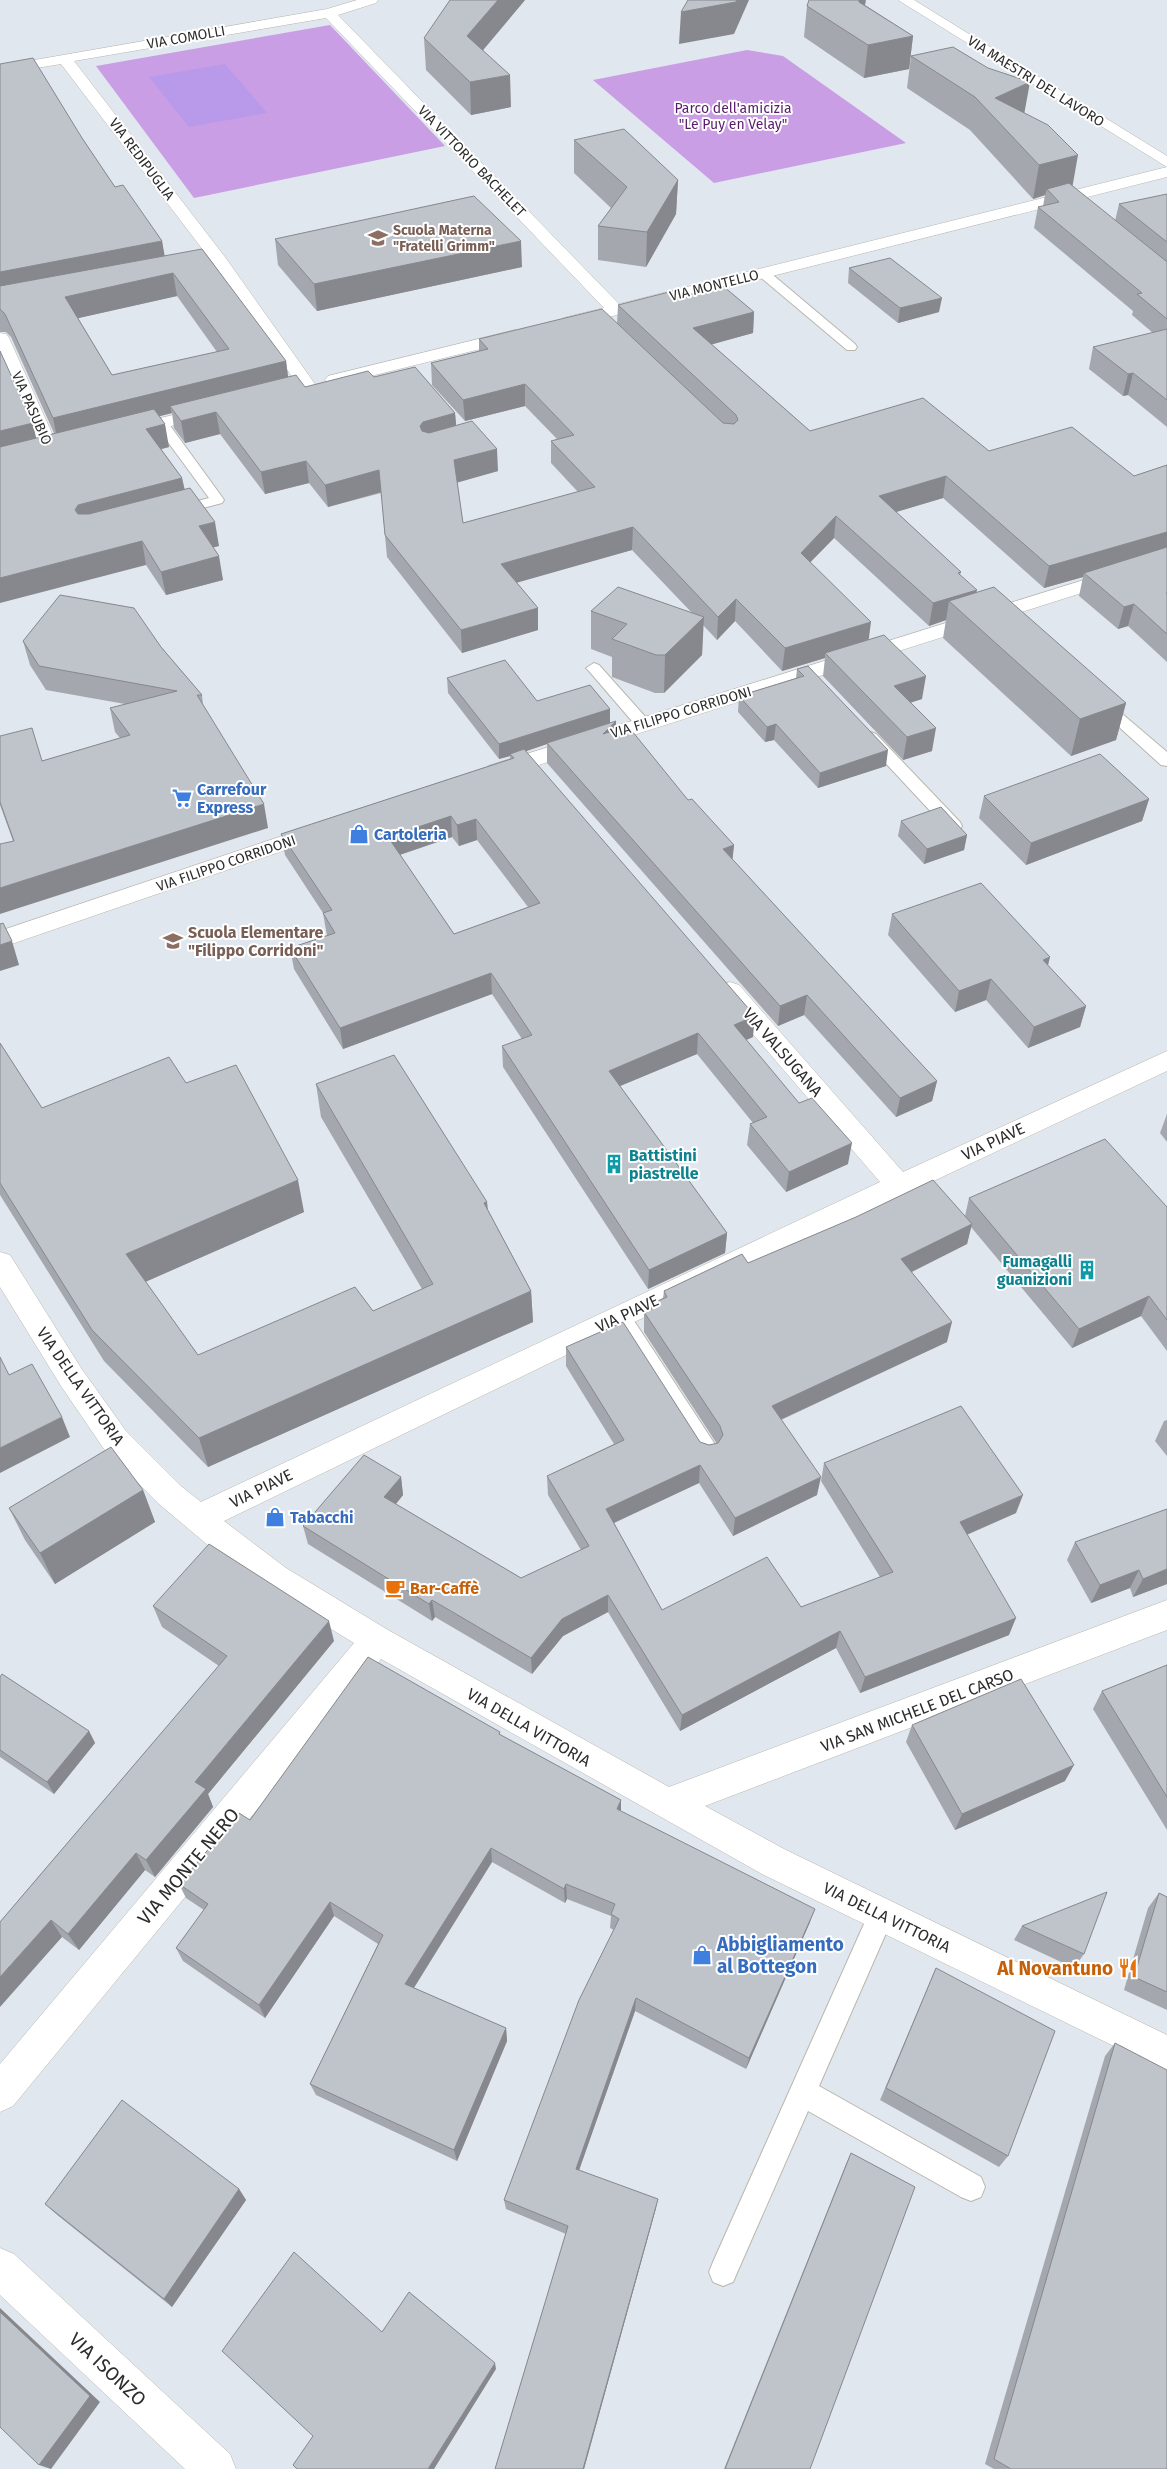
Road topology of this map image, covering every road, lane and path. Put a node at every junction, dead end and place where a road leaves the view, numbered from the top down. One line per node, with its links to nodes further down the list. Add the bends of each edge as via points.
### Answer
1 (371, 0): 3 (street, VIA COMOLLI)
2 (905, 0): 6 (street, VIA MAESTRI DEL LAVORO)
3 (329, 12): 4 (street, VIA COMOLLI); 13 (street, VIA VITTORIO BACHELET)
4 (64, 58): 5 (street, VIA COMOLLI); 10 (street, VIA REDIPUGLIA)
5 (0, 70)
6 (1167, 163)
7 (1167, 172): 8 (street, VIA MONTELLO)
8 (1068, 197): 9 (street); 12 (street, VIA MONTELLO)
9 (1083, 210)
10 (219, 260): 11 (street); 22 (street, VIA REDIPUGLIA)
11 (200, 264)
12 (763, 273): 13 (street, VIA MONTELLO); 19 (lane)
13 (615, 310): 14 (street, VIA MONTELLO)
14 (594, 315): 15 (street, VIA MONTELLO); 16 (lane)
15 (556, 325)
16 (609, 328)
17 (528, 332): 20 (street)
18 (0, 338): 27 (street, VIA PASUBIO, via 43,453)
19 (851, 347)
20 (404, 363): 21 (lane); 22 (street)
21 (417, 378)
22 (308, 387): 23 (street)
23 (289, 391)
24 (225, 407): 25 (street)
25 (161, 424): 26 (street); 28 (lane, via 217,500)
26 (115, 435)
27 (70, 446)
28 (162, 514)
29 (1167, 560): 32 (street, VIA FILIPPO CORRIDONI, via 999,613 814,680)
30 (594, 668): 32 (lane)
31 (1088, 691): 35 (lane)
32 (643, 724): 34 (street, VIA FILIPPO CORRIDONI)
33 (861, 728): 39 (lane)
34 (529, 759): 36 (street, VIA FILIPPO CORRIDONI); 37 (street)
35 (1167, 762)
36 (472, 779)
37 (548, 782)
38 (340, 824): 40 (street, VIA FILIPPO CORRIDONI)
39 (954, 826)
40 (0, 940)
41 (717, 976): 43 (street, VIA VALSUGANA)
42 (1167, 1060): 43 (street, VIA PIAVE)
43 (898, 1185): 45 (street, VIA PIAVE)
44 (0, 1264): 47 (street, VIA DELLA VITTORIA, via 115,1440)
45 (620, 1316): 46 (lane); 47 (street, VIA PIAVE)
46 (708, 1453)
47 (197, 1519): 49 (street, VIA DELLA VITTORIA, via 275,1578)
48 (1167, 1614): 50 (street, VIA SAN MICHELE DEL CARSO)
49 (377, 1640): 50 (street, VIA DELLA VITTORIA); 54 (street, VIA MONTE NERO)
50 (667, 1804): 51 (street, VIA DELLA VITTORIA)
51 (881, 1915): 52 (street, VIA DELLA VITTORIA); 53 (lane)
52 (1167, 2054)
53 (802, 2092): 55 (lane); 57 (lane)
54 (0, 2093)
55 (971, 2187)
56 (0, 2268): 58 (street, VIA ISONZO)
57 (723, 2272)
58 (215, 2469)

